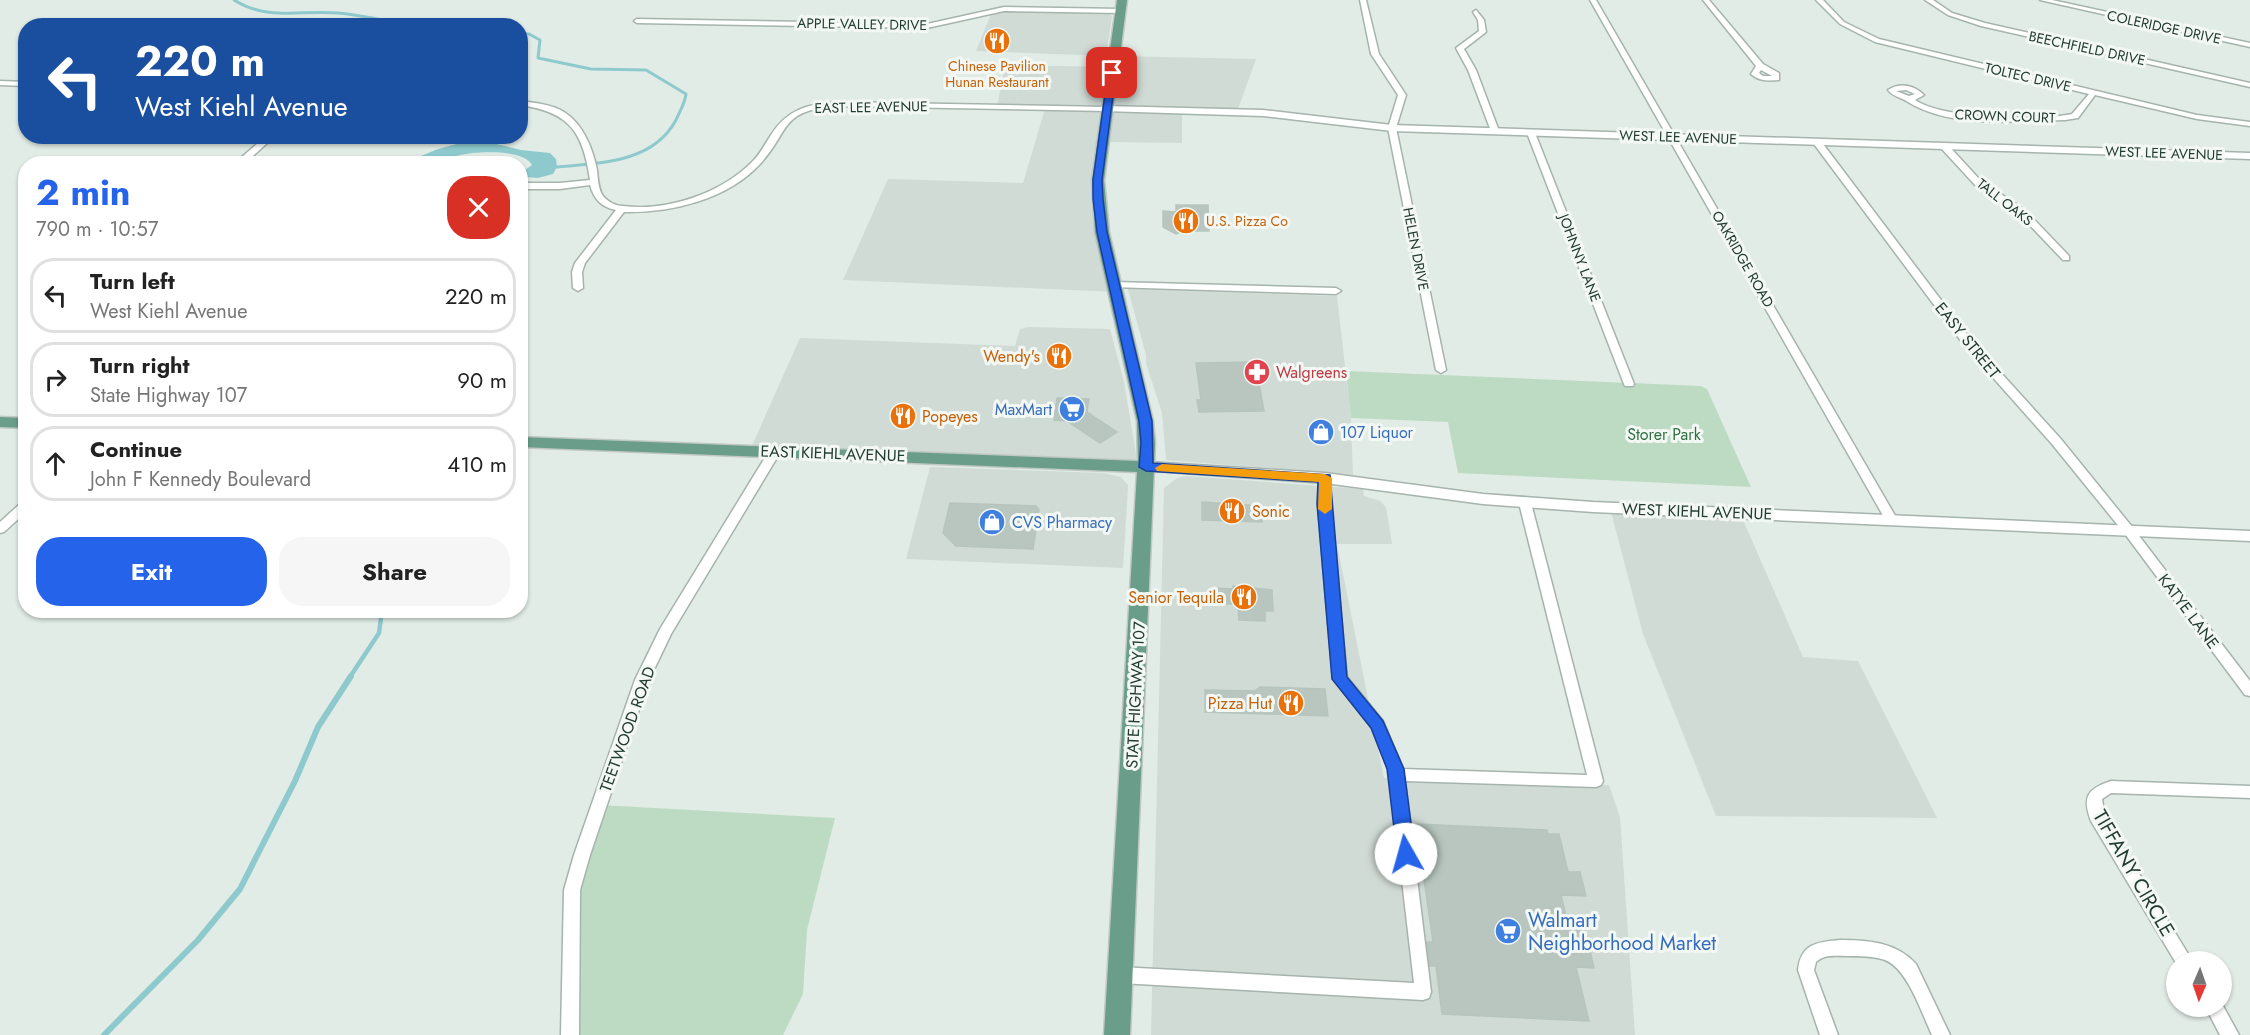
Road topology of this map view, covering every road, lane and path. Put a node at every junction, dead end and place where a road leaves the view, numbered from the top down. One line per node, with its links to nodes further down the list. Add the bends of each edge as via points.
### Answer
1 (1363, 0): 20 (street, via 1375,54 1402,95)
2 (1593, 0): 23 (street, OAKRIDGE ROAD)
3 (1706, 0): 11 (street)
4 (1819, 0): 15 (street, TOLTEC DRIVE, via 1842,23 1876,40)
5 (1928, 0): 14 (street, BEECHFIELD DRIVE, via 1950,14 1983,25)
6 (2043, 0): 10 (street, COLERIDGE DRIVE)
7 (1121, 5): 9 (street, APPLE VALLEY DRIVE, via 1004,9 927,26); 18 (main road, STATE HIGHWAY 107)
8 (1476, 12): 21 (street, via 1483,32 1460,48)
9 (637, 21)
10 (2250, 45)
11 (1760, 66)
12 (0, 83): 13 (street)
13 (18, 84)
14 (2250, 85)
15 (2093, 93): 16 (street, CROWN COURT, via 2075,117 2065,118 1942,114 1919,108); 19 (street, TOLTEC DRIVE, via 2211,120)
16 (1909, 99)
17 (528, 105): 29 (street, via 566,116 578,132 591,164)
18 (1107, 110): 20 (street, WEST LEE AVENUE, via 1263,113); 31 (street, EAST LEE AVENUE, via 815,106 787,117 756,164 720,188 657,208); 33 (main road, STATE HIGHWAY 107, via 1098,199)
19 (2250, 124)
20 (1392, 128): 21 (street, WEST LEE AVENUE); 36 (street, HELEN DRIVE)
21 (1495, 131): 22 (street, WEST LEE AVENUE)
22 (1531, 133): 23 (street, WEST LEE AVENUE); 37 (street, JOHNNY LANE)
23 (1673, 137): 24 (street, WEST LEE AVENUE); 46 (street, OAKRIDGE ROAD)
24 (1818, 142): 26 (street, WEST LEE AVENUE); 48 (street, EASY STREET, via 1968,343 2056,441)
25 (262, 144): 27 (street)
26 (1944, 146): 28 (street, WEST LEE AVENUE); 32 (street, TALL OAKS, via 1978,183 2022,212)
27 (247, 156)
28 (2250, 156)
29 (592, 182): 30 (street); 31 (street, via 604,202)
30 (528, 186)
31 (621, 208): 34 (street, via 580,262)
32 (2066, 258)
33 (1114, 285): 35 (street); 42 (main road, STATE HIGHWAY 107, via 1145,421)
34 (578, 288)
35 (1336, 291)
36 (1441, 370)
37 (1629, 384)
38 (0, 422): 39 (main road)
39 (18, 423)
40 (528, 442): 41 (main road, EAST KIEHL AVENUE)
41 (775, 451): 42 (main road, EAST KIEHL AVENUE); 56 (street, TEETWOOD ROAD, via 665,633 642,680 572,890)
42 (1146, 467): 43 (street, WEST KIEHL AVENUE); 54 (main road, STATE HIGHWAY 107)
43 (1325, 478): 44 (street, WEST KIEHL AVENUE); 51 (street, via 1340,679 1378,725)
44 (1525, 503): 46 (street, WEST KIEHL AVENUE); 51 (street, via 1596,781)
45 (18, 512): 47 (street)
46 (1891, 519): 48 (street, WEST KIEHL AVENUE)
47 (0, 529)
48 (2129, 531): 49 (street, WEST KIEHL AVENUE); 50 (street, KATYE LANE)
49 (2248, 539)
50 (2250, 691)
51 (1396, 775): 54 (street, via 1423,992)
52 (2250, 792): 53 (street, TIFFANY CIRCLE, via 2112,787 2100,790 2094,798 2099,820)
53 (2178, 951)
54 (1120, 975): 57 (main road, STATE HIGHWAY 107)
55 (2219, 1017): 60 (street)
56 (570, 1035)
57 (1117, 1035)
58 (1829, 1035): 59 (street, via 1806,970 1807,959 1825,949 1883,952 1904,963)
59 (1941, 1035)
60 (2230, 1035)

